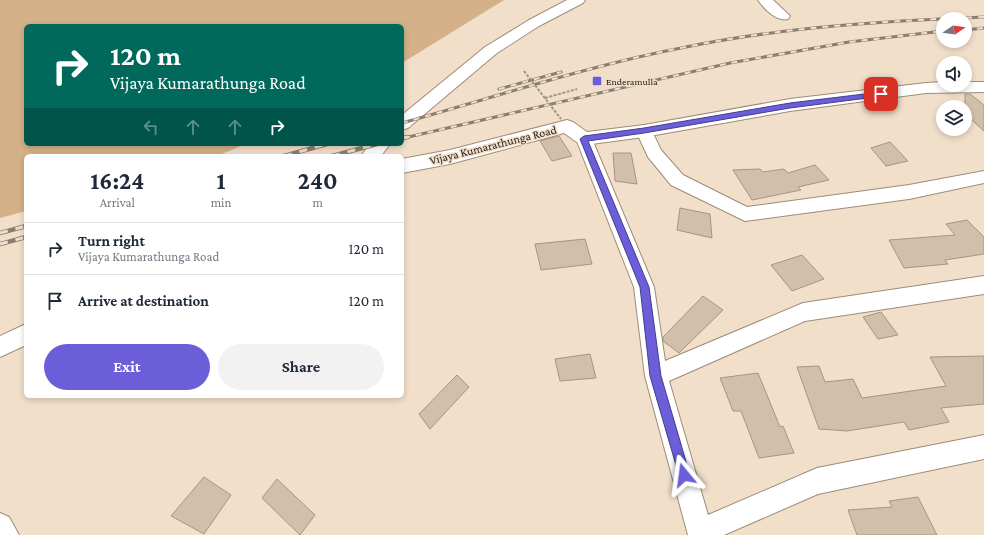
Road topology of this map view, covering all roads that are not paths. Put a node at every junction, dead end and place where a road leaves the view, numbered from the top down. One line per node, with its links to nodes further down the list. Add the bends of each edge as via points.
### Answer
1 (578, 0): 5 (street, via 491,50)
2 (765, 0): 3 (street)
3 (783, 16)
4 (984, 87): 6 (street, via 926,88 805,104)
5 (404, 122)
6 (644, 131): 7 (street); 11 (street, via 654,153 677,180 745,214 909,192)
7 (584, 139): 10 (street, Vijaya Kumarathunga Road, via 566,126 450,157); 15 (street, via 644,287)
8 (379, 146): 9 (street)
9 (372, 154)
10 (404, 166)
11 (984, 177)
12 (984, 285): 15 (street, via 803,312)
13 (24, 335): 14 (street)
14 (0, 347)
15 (656, 376): 18 (street)
16 (984, 447): 18 (street, via 817,481)
17 (0, 526): 19 (street)
18 (700, 534)
19 (6, 535)

